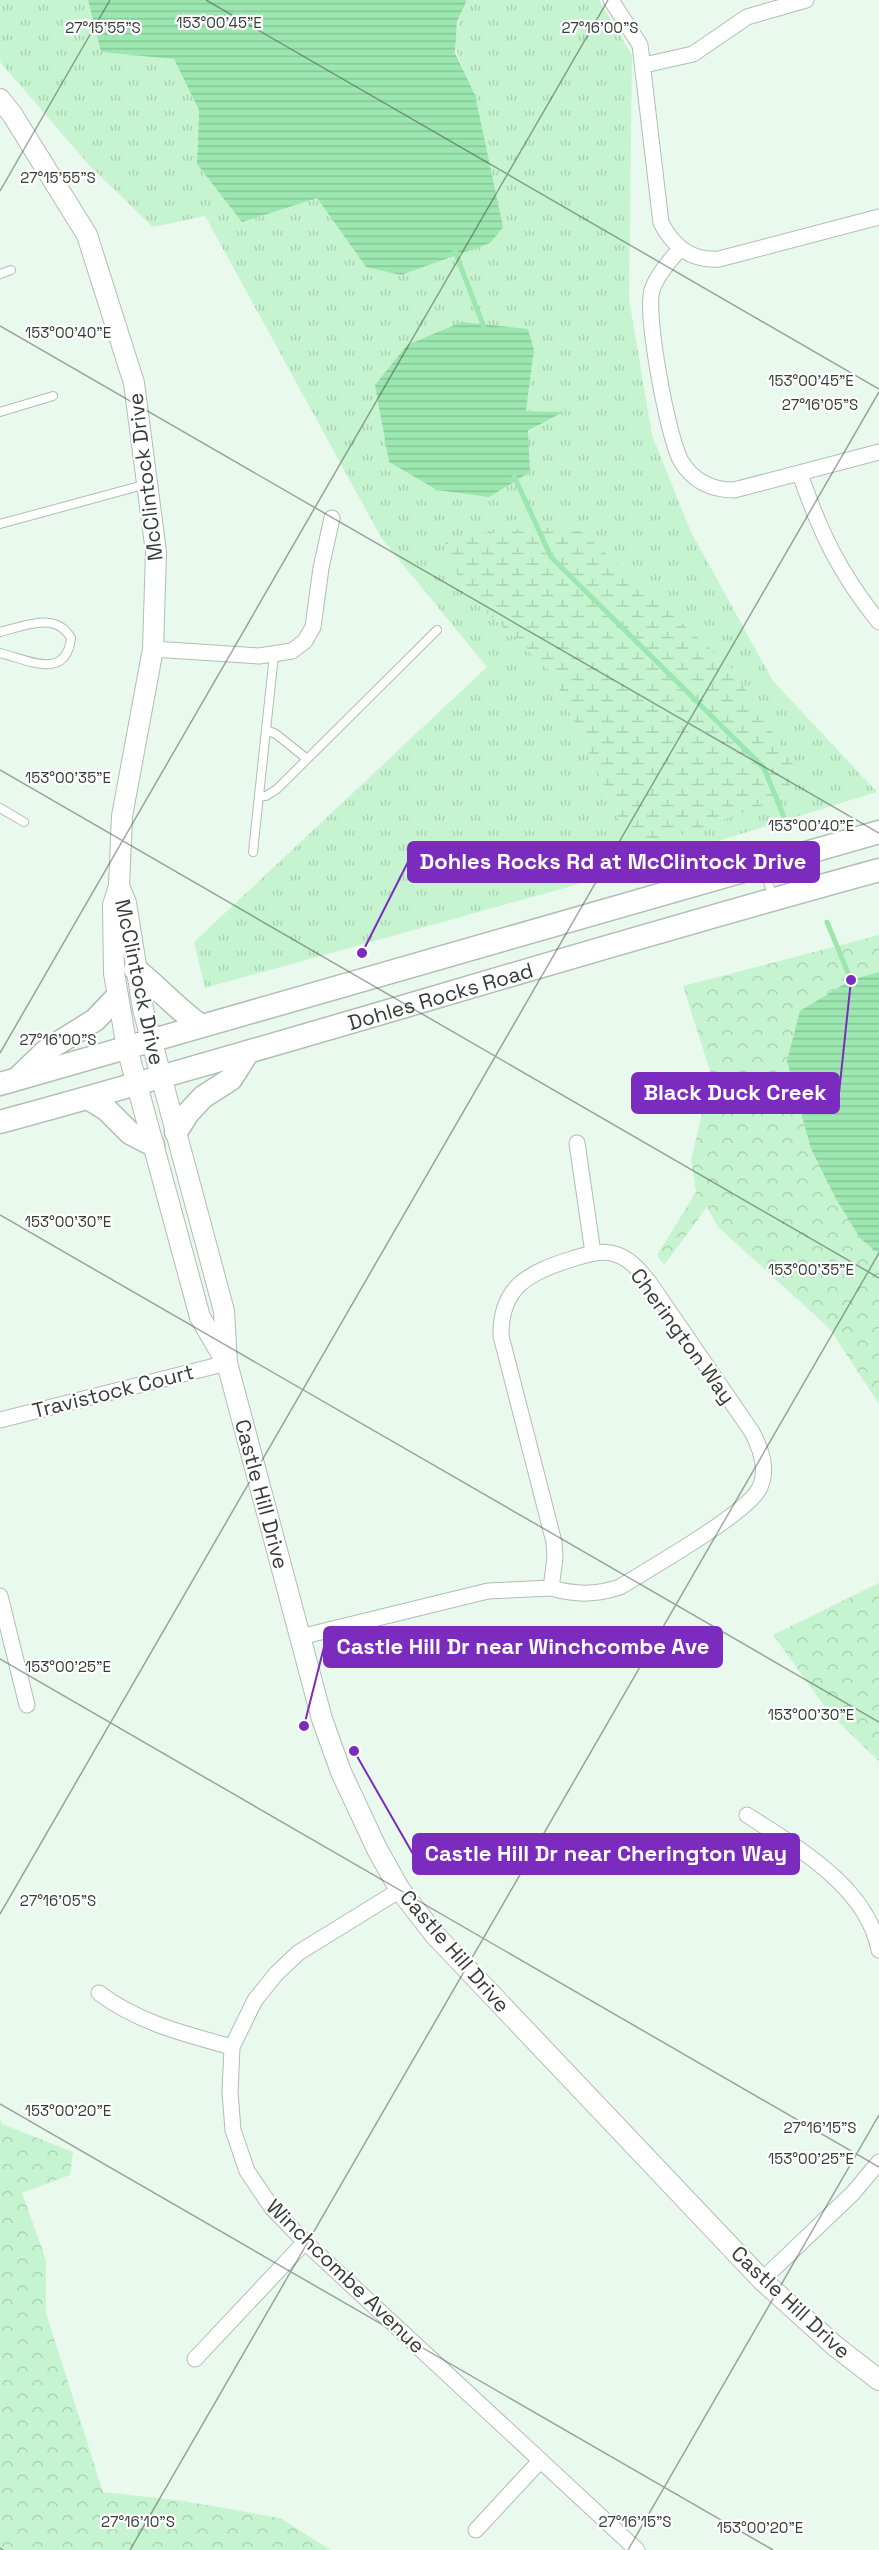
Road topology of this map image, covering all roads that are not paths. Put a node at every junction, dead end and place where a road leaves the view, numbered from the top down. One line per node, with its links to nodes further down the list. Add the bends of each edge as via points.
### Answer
1 (611, 0): 3 (street, via 640,45)
2 (806, 0): 3 (street, via 747,17 693,54)
3 (644, 65): 6 (street, via 661,223)
4 (0, 99): 13 (street, McClintock Drive, via 87,235 134,383)
5 (879, 217): 6 (street, via 726,257 701,259)
6 (680, 249): 12 (street, via 651,292 658,374 681,460 699,480 720,490)
7 (11, 270): 8 (lane)
8 (0, 274)
9 (53, 396): 10 (lane)
10 (0, 412)
11 (879, 452): 12 (street)
12 (800, 474): 16 (street, via 834,559)
13 (148, 483): 15 (lane); 19 (street, McClintock Drive, via 156,552)
14 (332, 518): 21 (street, via 313,627 292,651)
15 (0, 524)
16 (879, 622)
17 (437, 630): 23 (lane)
18 (0, 632): 20 (lane, via 46,621 66,628 71,638 66,656 51,665)
19 (153, 649): 21 (street); 31 (street, McClintock Drive, via 122,816)
20 (0, 653)
21 (274, 655): 22 (lane)
22 (266, 730): 23 (lane); 24 (lane)
23 (307, 759): 24 (lane, via 277,789)
24 (259, 796): 28 (lane)
25 (0, 808): 26 (lane)
26 (24, 822)
27 (879, 832): 29 (main road, Dohles Rocks Road)
28 (253, 852)
29 (762, 864): 32 (lane); 35 (main road, Dohles Rocks Road)
30 (879, 870): 32 (main road, Dohles Rocks Road)
31 (119, 886): 33 (street, McClintock Drive, via 126,903); 34 (street, McClintock Drive, via 112,905)
32 (773, 899): 38 (main road, Dohles Rocks Road)
33 (135, 969): 35 (main road); 36 (street, McClintock Drive)
34 (117, 997): 37 (street, McClintock Drive); 40 (main road, via 95,1020 47,1050)
35 (201, 1026): 36 (main road, Dohles Rocks Road)
36 (152, 1040): 37 (main road, Dohles Rocks Road); 39 (street, McClintock Drive)
37 (127, 1048): 40 (main road, Dohles Rocks Road); 41 (street, McClintock Drive)
38 (248, 1052): 39 (main road, Dohles Rocks Road); 44 (main road, via 231,1079 195,1105)
39 (161, 1078): 41 (main road, Dohles Rocks Road); 44 (street, Castle Hill Drive)
40 (8, 1082)
41 (136, 1085): 42 (main road, Dohles Rocks Road); 46 (street, Castle Hill Drive)
42 (88, 1098): 43 (main road, Dohles Rocks Road); 46 (main road, via 106,1109 130,1133)
43 (0, 1122)
44 (177, 1132): 48 (street, Castle Hill Drive, via 224,1311)
45 (577, 1143): 47 (street)
46 (153, 1145): 48 (street, Castle Hill Drive, via 200,1317)
47 (592, 1253): 50 (street, Cherington Way, via 529,1275 508,1299 501,1323 501,1336 554,1542); 50 (street, Cherington Way, via 620,1256 649,1282 752,1432 763,1453 763,1473 759,1489 735,1513 620,1587 584,1595)
48 (227, 1363): 49 (street, Travistock Court); 52 (street, Castle Hill Drive)
49 (0, 1420)
50 (551, 1588): 52 (street, Cherington Way, via 488,1591)
51 (0, 1596): 53 (street)
52 (300, 1637): 55 (street, Castle Hill Drive, via 341,1772 366,1829)
53 (27, 1705)
54 (747, 1815): 56 (street, via 808,1855 839,1881 876,1936)
55 (400, 1890): 58 (street, Winchcombe Avenue, via 298,1953 255,2001); 61 (street, Castle Hill Drive, via 435,1935)
56 (879, 1950)
57 (99, 1993): 58 (street, via 151,2024)
58 (232, 2047): 60 (street, Winchcombe Avenue, via 233,2130 247,2171 272,2208)
59 (879, 2162): 61 (street, via 853,2193)
60 (305, 2242): 62 (street); 64 (street, Winchcombe Avenue)
61 (762, 2280): 63 (street, Castle Hill Drive)
62 (195, 2359)
63 (879, 2380)
64 (540, 2461): 65 (street); 66 (street, Winchcombe Avenue)
65 (476, 2530)
66 (637, 2550)

